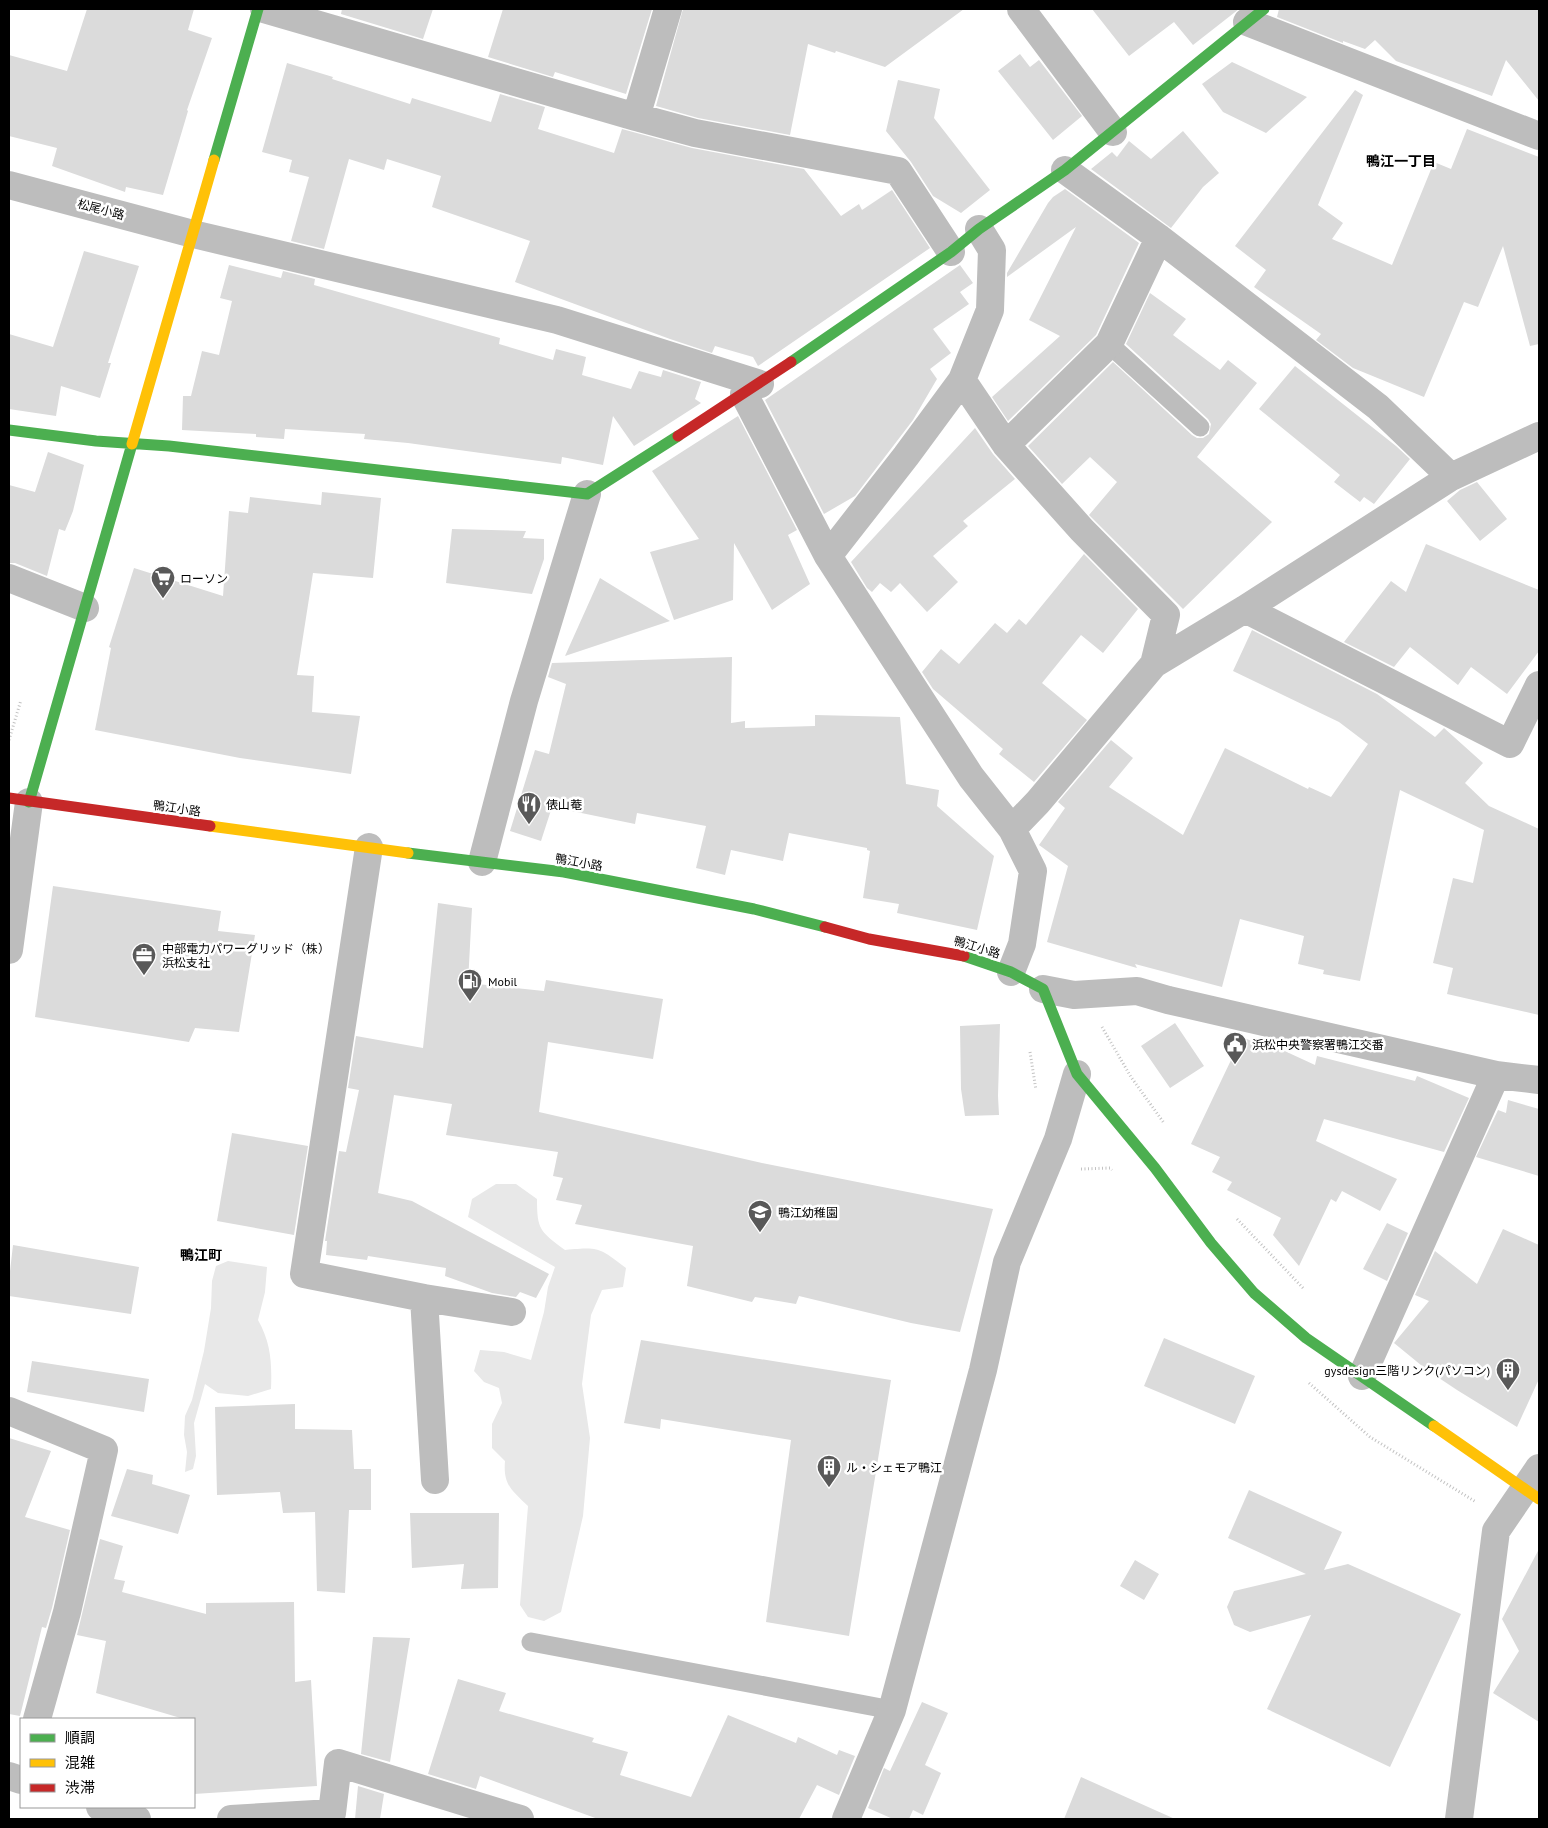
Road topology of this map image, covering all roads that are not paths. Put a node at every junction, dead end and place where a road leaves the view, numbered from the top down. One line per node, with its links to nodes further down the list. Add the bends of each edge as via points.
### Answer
1 (258, 9): 12 (street)
2 (264, 9): 6 (street)
3 (668, 9): 6 (street)
4 (1021, 9): 7 (street)
5 (1255, 16): 7 (street); 8 (street)
6 (636, 117): 14 (street, via 695,133 898,171)
7 (1113, 132): 9 (street)
8 (1539, 136)
9 (1065, 170): 11 (street); 13 (street)
10 (9, 185): 12 (street, 松尾小路)
11 (979, 229): 14 (street); 16 (street, via 992,250 990,310)
12 (193, 234): 17 (street, 松尾小路, via 557,320); 21 (street)
13 (1158, 238): 15 (street); 23 (street, via 1378,407)
14 (951, 252): 17 (street)
15 (1109, 344): 18 (lane); 22 (street)
16 (962, 380): 22 (street); 25 (street)
17 (752, 389): 24 (street); 25 (street)
18 (1200, 427)
19 (9, 430): 21 (street)
20 (1539, 436): 23 (street)
21 (133, 443): 24 (street); 27 (street)
22 (1006, 445): 29 (street, via 1082,530 1166,615)
23 (1452, 476): 28 (street)
24 (587, 494): 34 (street, via 524,701)
25 (828, 556): 32 (street, via 971,777)
26 (9, 578): 27 (street)
27 (85, 608): 31 (street)
28 (1245, 609): 29 (street); 30 (street, via 1510,744)
29 (1154, 664): 32 (street)
30 (1539, 685)
31 (19, 800): 33 (street, 鴨江小路); 35 (street)
32 (1012, 829): 36 (street, via 1032,870 1022,944)
33 (369, 847): 34 (street, 鴨江小路); 41 (street, via 304,1274)
34 (482, 862): 36 (street, 鴨江小路, via 564,872 754,909 870,938 959,954)
35 (9, 950)
36 (1011, 972): 37 (street, 鴨江小路)
37 (1042, 989): 38 (street); 39 (street, via 1074,995 1137,991)
38 (1077, 1074): 43 (street, via 1254,1293 1306,1338); 49 (street, via 1058,1139 1007,1262 983,1370)
39 (1496, 1075): 40 (street); 43 (street)
40 (1539, 1080)
41 (424, 1298): 42 (street); 46 (street)
42 (512, 1312)
43 (1362, 1376): 47 (street)
44 (9, 1411): 50 (street, via 104,1450 67,1612)
45 (1539, 1468): 47 (street)
46 (434, 1480)
47 (1532, 1495): 56 (street, via 1496,1531)
48 (531, 1642): 49 (lane)
49 (892, 1710): 55 (street)
50 (37, 1718)
51 (103, 1808): 52 (street)
52 (138, 1819)
53 (231, 1819): 54 (street, via 332,1813 338,1763)
54 (520, 1819)
55 (846, 1819)
56 (1459, 1819)

